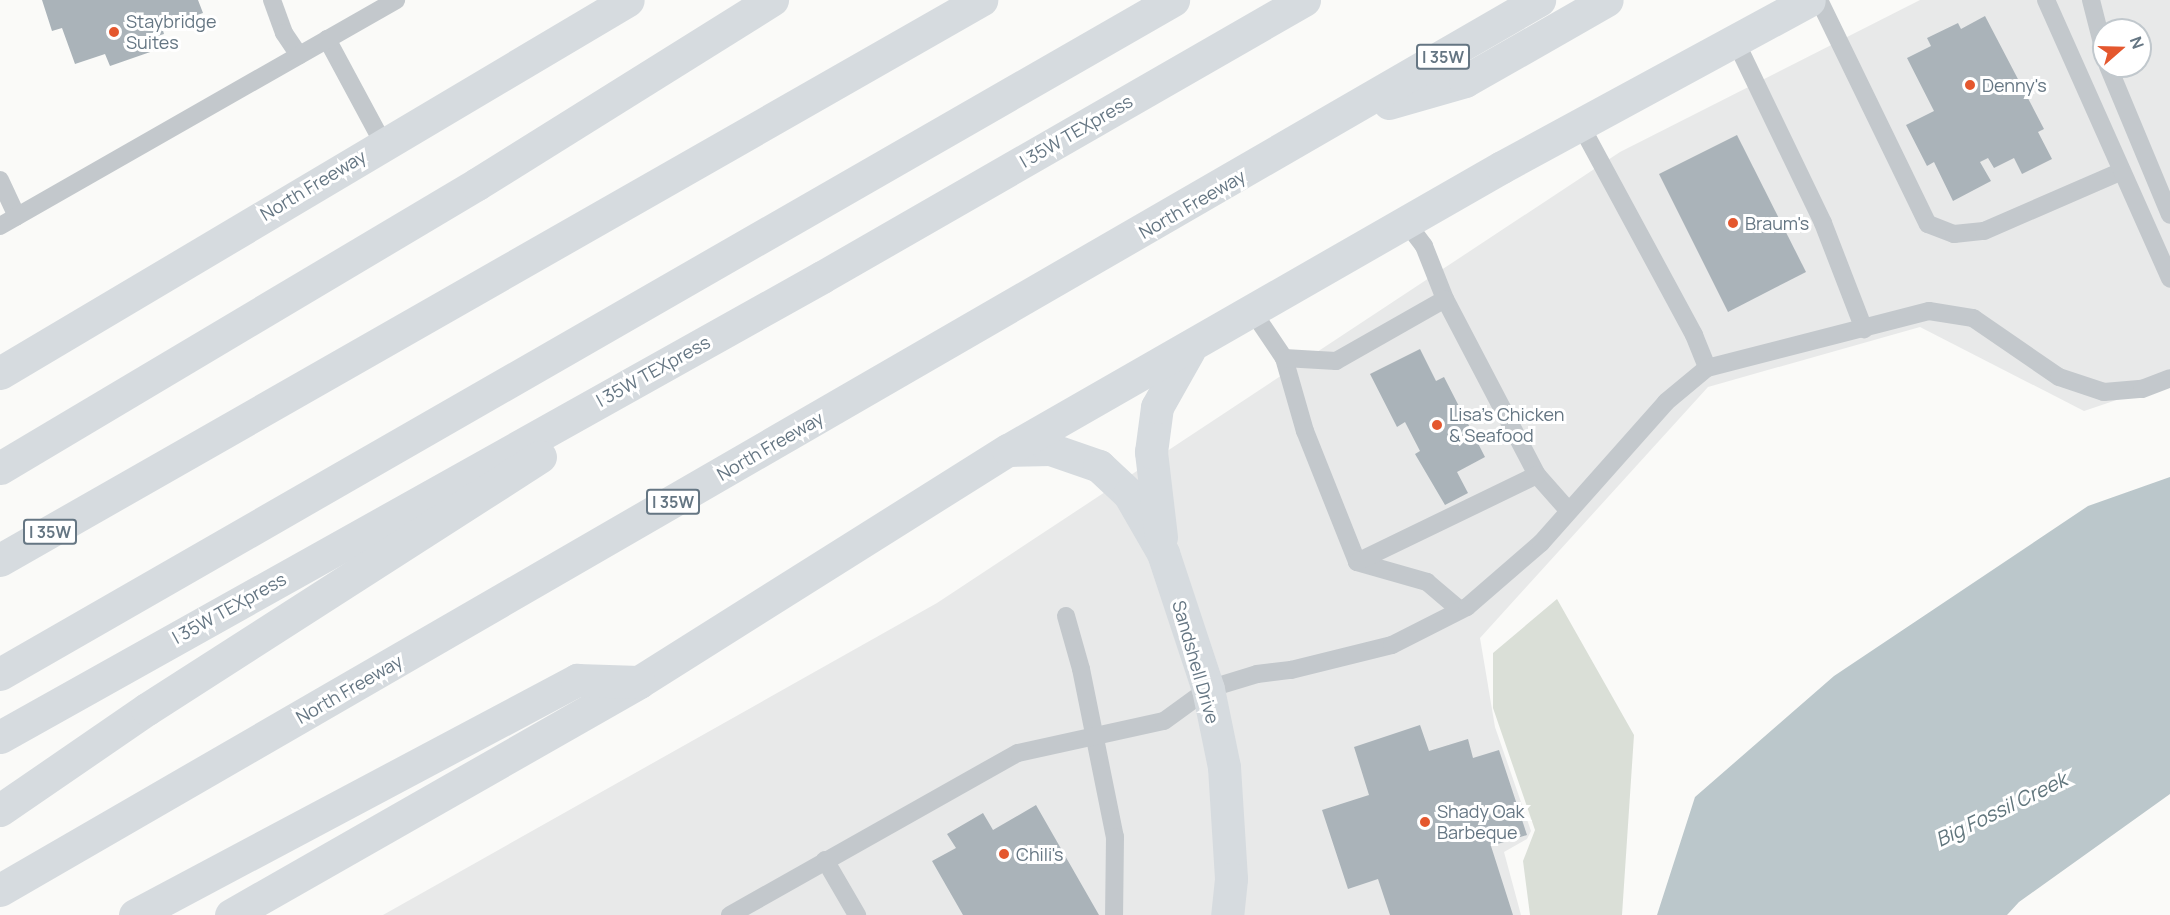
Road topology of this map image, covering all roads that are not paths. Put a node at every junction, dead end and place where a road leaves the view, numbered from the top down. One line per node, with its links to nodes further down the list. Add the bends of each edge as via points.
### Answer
1 (272, 0): 17 (lane, via 284,33)
2 (396, 0): 15 (lane)
3 (628, 0): 21 (main road, North Freeway)
4 (772, 0): 39 (main road, via 477,184)
5 (981, 0): 43 (main road, I 35W)
6 (1173, 0): 47 (main road)
7 (1304, 0): 28 (main road, I 35W TEXpress)
8 (1539, 0): 19 (main road, North Freeway / I 35W)
9 (1607, 0): 19 (main road, via 1465,81)
10 (1809, 0): 16 (main road)
11 (1820, 0): 22 (lane, via 1928,224 1954,234 1984,231)
12 (2046, 0): 22 (lane)
13 (2091, 0): 14 (lane)
14 (2096, 18)
15 (327, 39): 17 (lane); 21 (lane)
16 (1735, 40): 20 (main road); 32 (lane, via 1823,223)
17 (299, 55): 25 (lane)
18 (2113, 78): 24 (lane)
19 (1347, 114): 54 (main road, North Freeway / I 35W)
20 (1580, 124): 26 (main road); 35 (lane, via 1694,335)
21 (383, 143): 36 (main road, North Freeway)
22 (2122, 171): 29 (lane)
23 (0, 180): 25 (lane)
24 (2170, 215)
25 (17, 216): 27 (lane)
26 (1406, 222): 30 (lane, via 1424,246); 31 (main road)
27 (0, 226)
28 (822, 277): 51 (main road, I 35W TEXpress); 52 (main road, via 147,709)
29 (2170, 279)
30 (1445, 299): 34 (lane, via 1336,361); 40 (lane)
31 (1253, 312): 33 (main road); 34 (lane)
32 (1864, 329): 35 (lane); 37 (lane, via 1929,311 1973,318 2059,377 2104,392 2142,388)
33 (1189, 350): 38 (main road); 42 (main road, Sandshell Drive, via 1157,407 1150,452)
34 (1284, 358): 44 (lane, via 1305,431)
35 (1707, 368): 41 (lane, via 1666,402)
36 (0, 373)
37 (2170, 378)
38 (1008, 450): 42 (main road, Sandshell Drive, via 1050,448 1099,466 1129,494); 48 (main road)
39 (0, 468)
40 (1537, 475): 41 (lane); 44 (lane)
41 (1568, 510): 45 (lane, via 1541,543)
42 (1163, 553): 49 (main road, Sandshell Drive)
43 (0, 560)
44 (1357, 562): 45 (lane, via 1426,582)
45 (1460, 610): 49 (lane, via 1392,645 1291,670 1257,674)
46 (1066, 616): 50 (lane)
47 (0, 674)
48 (639, 682): 55 (main road, via 577,680); 56 (main road)
49 (1208, 689): 50 (lane, via 1164,721); 60 (main road, Sandshell Drive, via 1224,767 1231,879)
50 (1094, 735): 53 (lane, via 1018,753); 59 (lane, via 1115,837)
51 (0, 737)
52 (0, 810)
53 (825, 860): 57 (lane); 58 (lane)
54 (0, 890)
55 (135, 915)
56 (231, 915)
57 (730, 915)
58 (857, 915)
59 (1114, 915)
60 (1227, 915)

